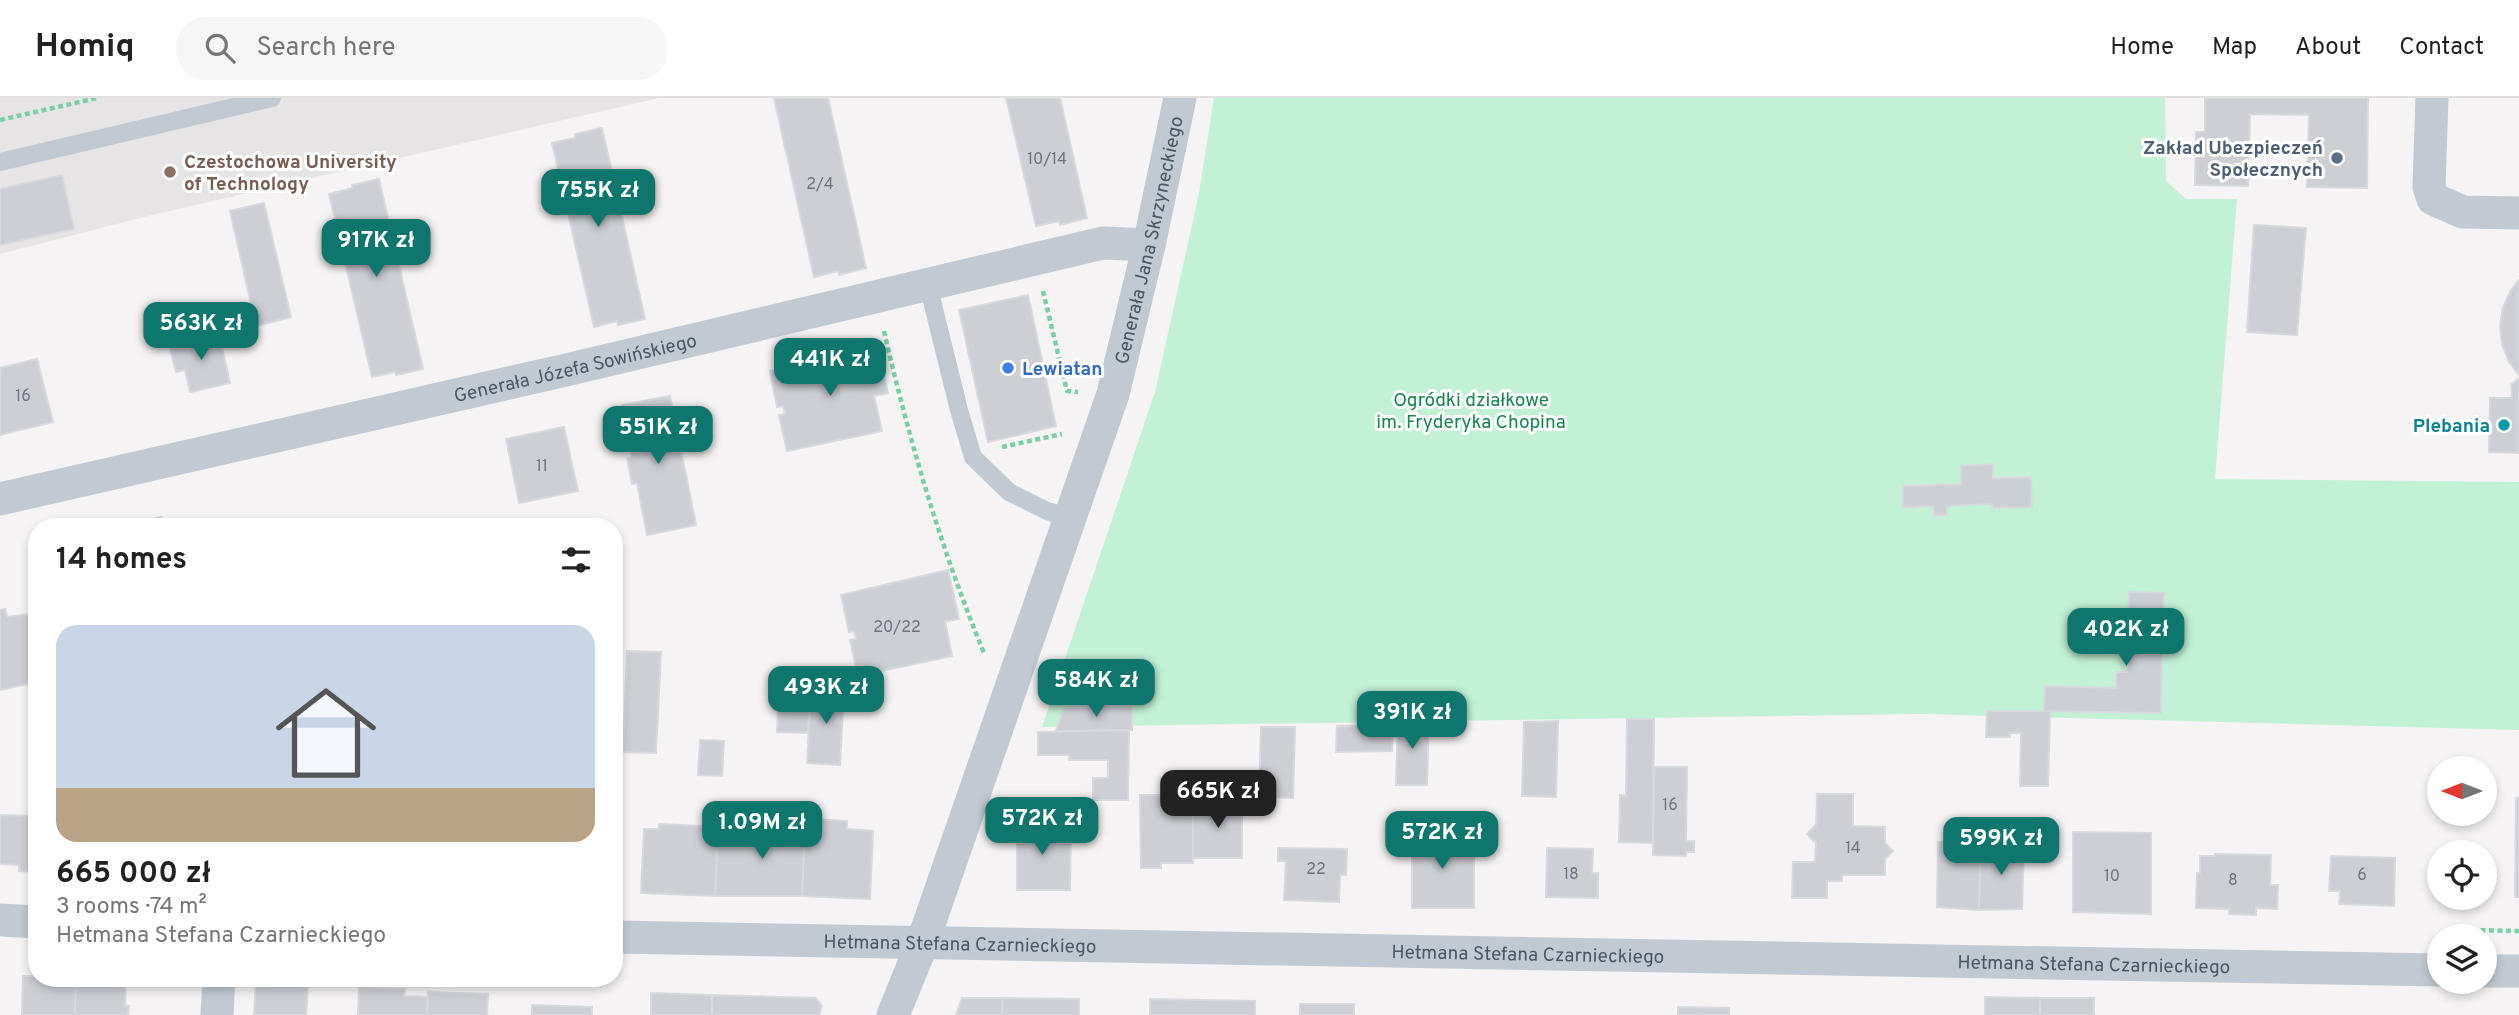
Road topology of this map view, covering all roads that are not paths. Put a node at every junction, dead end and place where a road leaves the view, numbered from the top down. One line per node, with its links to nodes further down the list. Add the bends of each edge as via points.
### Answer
1 (272, 98): 4 (lane)
2 (1180, 98): 6 (street, Generała Jana Skrzyneckiego)
3 (2432, 98): 5 (street, via 2429,187 2434,199 2463,212)
4 (0, 162)
5 (2519, 212)
6 (1149, 245): 7 (street, Generała Józefa Sowińskiego, via 1103,243); 9 (street, Generała Jana Skrzyneckiego, via 1113,394)
7 (928, 285): 8 (street, Generała Józefa Sowińskiego); 9 (lane, via 973,457 1009,492)
8 (0, 499)
9 (1071, 518): 13 (street, Generała Jana Skrzyneckiego)
10 (0, 920): 11 (street)
11 (28, 922)
12 (623, 937): 13 (street, Hetmana Stefana Czarnieckiego)
13 (922, 944): 14 (street, Hetmana Stefana Czarnieckiego); 19 (street, Generała Jana Skrzyneckiego)
14 (2427, 970)
15 (2497, 971): 16 (street)
16 (2519, 971)
17 (219, 987): 18 (street)
18 (217, 1015)
19 (894, 1015)

